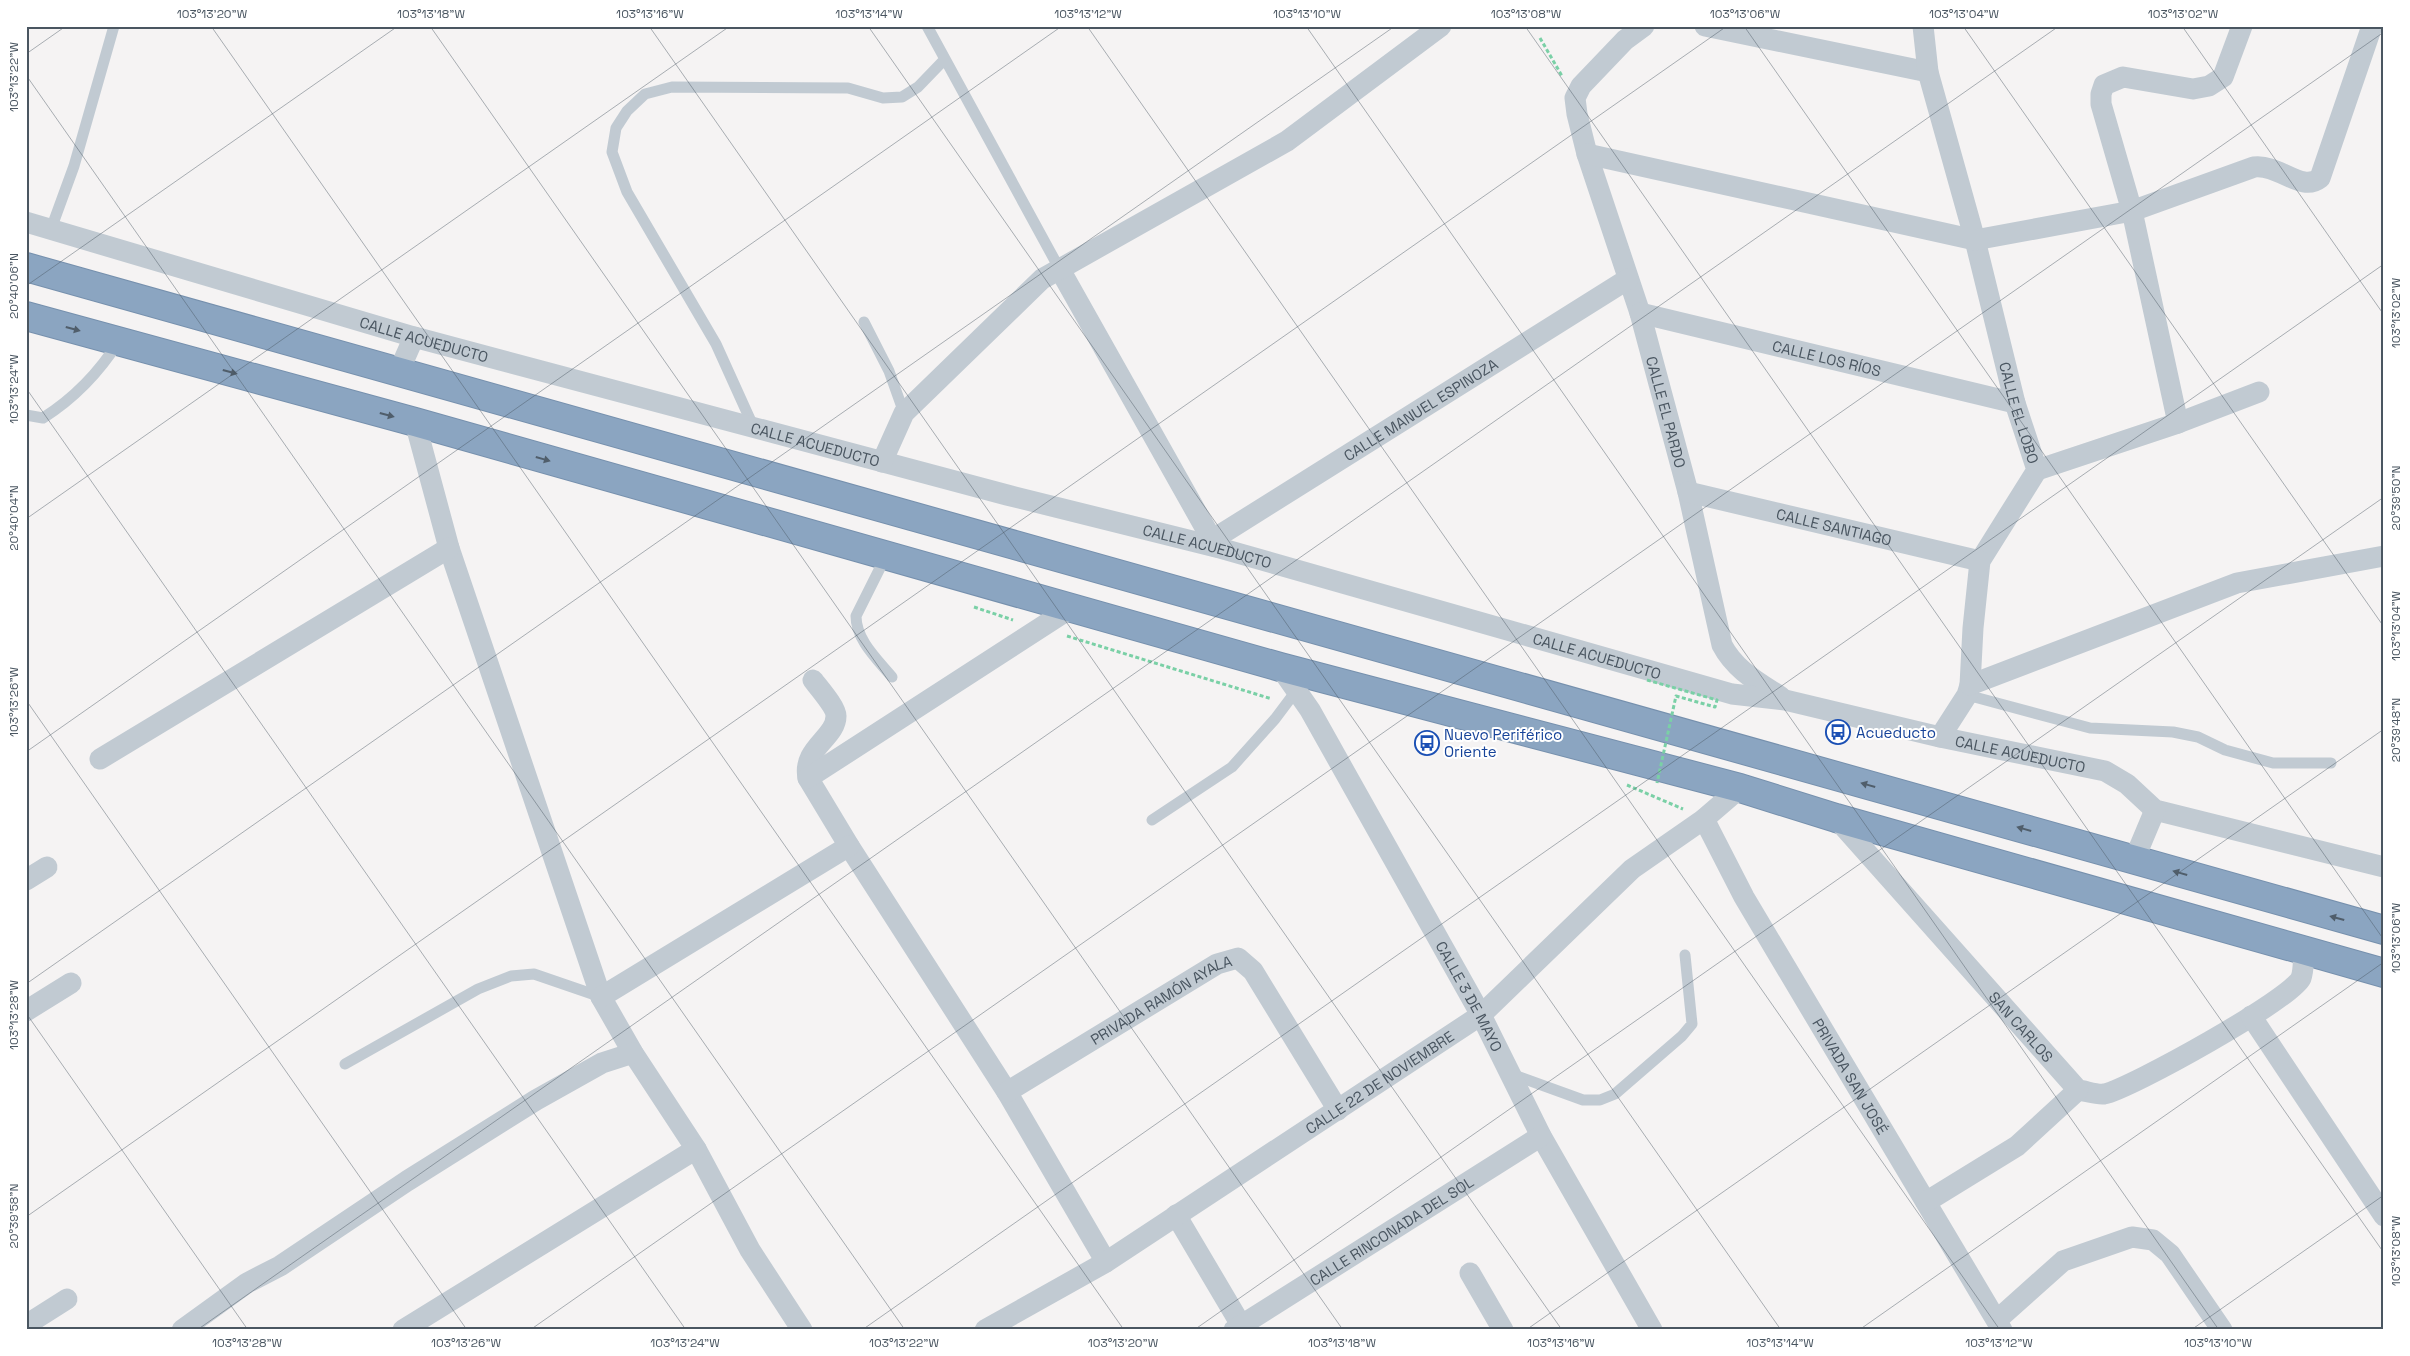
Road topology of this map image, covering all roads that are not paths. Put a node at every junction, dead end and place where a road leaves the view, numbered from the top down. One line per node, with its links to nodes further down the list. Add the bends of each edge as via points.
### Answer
1 (114, 26): 14 (lane, via 74,166)
2 (928, 26): 9 (lane)
3 (1441, 26): 17 (street, via 1287,141)
4 (1705, 26): 10 (street)
5 (1923, 26): 10 (street, CALLE EL LOBO)
6 (2242, 26): 12 (street, via 2223,76 2209,86 2193,89 2123,77 2104,85 2101,104)
7 (1643, 27): 11 (street, CALLE EL PARDO, via 1625,40 1581,86 1575,98)
8 (2374, 38): 12 (street, via 2320,178 2314,183 2306,184 2266,166 2254,167)
9 (945, 59): 17 (lane); 31 (lane, via 918,87 902,97 883,98 848,88 672,87 645,94 627,111 616,128 612,152 627,192 716,344)
10 (1928, 72): 15 (street, CALLE EL LOBO)
11 (1587, 154): 15 (street); 18 (street, CALLE EL PARDO)
12 (2132, 211): 15 (street); 30 (street)
13 (26, 222): 14 (street, CALLE ACUEDUCTO)
14 (50, 229): 22 (street, CALLE ACUEDUCTO)
15 (1975, 240): 26 (street, CALLE EL LOBO)
16 (26, 267): 24 (highway)
17 (1059, 268): 27 (street, via 1042,280); 35 (street)
18 (1628, 279): 19 (street, CALLE EL PARDO); 35 (street, CALLE MANUEL ESPINOZA)
19 (1640, 313): 26 (street, CALLE LOS RÍOS); 34 (street, CALLE EL PARDO)
20 (26, 316): 23 (highway, one-way to 23)
21 (864, 322): 27 (lane, via 889,371)
22 (414, 337): 24 (street); 31 (street, CALLE ACUEDUCTO)
23 (120, 342): 28 (lane, via 98,370 54,412 43,418); 29 (highway, one-way to 29)
24 (398, 371): 57 (highway, one-way to 24)
25 (2258, 392): 30 (street)
26 (2015, 403): 33 (street, CALLE EL LOBO)
27 (904, 414): 32 (street)
28 (26, 415)
29 (415, 422): 36 (street); 37 (highway, one-way to 37)
30 (2178, 423): 33 (street)
31 (754, 428): 32 (street, CALLE ACUEDUCTO)
32 (882, 462): 35 (street, CALLE ACUEDUCTO)
33 (2037, 470): 39 (street, CALLE EL LOBO)
34 (1688, 492): 39 (street, CALLE SANTIAGO); 46 (street, CALLE EL PARDO, via 1722,645 1729,659 1748,676)
35 (1214, 543): 46 (street, CALLE ACUEDUCTO, via 1732,694)
36 (449, 548): 48 (street); 66 (street)
37 (886, 556): 40 (highway); 42 (lane, via 856,616 856,626 862,639)
38 (2384, 556): 44 (street, via 2237,583)
39 (1980, 561): 44 (street, CALLE EL LOBO)
40 (1071, 608): 41 (highway); 50 (street)
41 (1280, 667): 45 (street, CALLE 3 DE MAYO); 51 (highway)
42 (892, 677)
43 (813, 680): 50 (street, via 836,716 834,724 809,758)
44 (1968, 690): 47 (street, CALLE EL LOBO); 49 (lane, via 2090,728 2173,732 2198,737 2225,750 2274,763)
45 (1296, 691): 55 (lane, via 1232,767); 68 (street, CALLE 3 DE MAYO, via 1310,710)
46 (1785, 700): 47 (street, CALLE ACUEDUCTO)
47 (1940, 737): 52 (street, CALLE ACUEDUCTO, via 2105,771 2127,784)
48 (100, 759)
49 (2331, 763)
50 (808, 778): 56 (street)
51 (1740, 788): 53 (highway); 54 (street, CALLE 22 DE NOVIEMBRE)
52 (2154, 810): 57 (street); 59 (street)
53 (1836, 818): 62 (highway); 73 (street, SAN CARLOS)
54 (1704, 819): 68 (street, CALLE 22 DE NOVIEMBRE, via 1632,869); 78 (street, PRIVADA SAN JOSÉ, via 1744,896)
55 (1152, 820)
56 (849, 846): 66 (street); 74 (street)
57 (2134, 860): 61 (highway, one-way to 57)
58 (47, 867): 60 (street)
59 (2384, 867)
60 (26, 880)
61 (2384, 930)
62 (2304, 951): 64 (highway); 69 (street, via 2301,978 2294,987)
63 (1685, 955): 72 (lane, via 1692,1024 1615,1094 1600,1100 1583,1100)
64 (2384, 973)
65 (71, 983): 67 (street)
66 (601, 997): 70 (street); 71 (lane, via 534,974 510,976 478,989)
67 (26, 1011)
68 (1481, 1015): 72 (street, CALLE 3 DE MAYO); 75 (street, CALLE 22 DE NOVIEMBRE)
69 (2251, 1016): 73 (street, via 2134,1083 2103,1094); 80 (street)
70 (633, 1053): 77 (street); 88 (street, via 602,1063 536,1100 280,1266 247,1283)
71 (346, 1064)
72 (1510, 1073): 76 (street, CALLE 3 DE MAYO)
73 (2078, 1090): 78 (street, via 2017,1146)
74 (1007, 1092): 75 (street, PRIVADA RAMÓN AYALA, via 1217,964 1238,958 1253,970); 81 (street)
75 (1338, 1110): 79 (street, CALLE 22 DE NOVIEMBRE)
76 (1541, 1136): 87 (street, CALLE RINCONADA DEL SOL); 92 (street, CALLE 3 DE MAYO)
77 (696, 1149): 89 (street); 90 (street, via 750,1250)
78 (1926, 1202): 85 (street, PRIVADA SAN JOSÉ)
79 (1176, 1215): 81 (street, CALLE 22 DE NOVIEMBRE); 87 (street)
80 (2384, 1216)
81 (1106, 1262): 91 (street, CALLE 22 DE NOVIEMBRE)
82 (1470, 1273): 86 (street)
83 (67, 1298): 84 (street)
84 (26, 1325)
85 (1999, 1325): 93 (street, via 2063,1261 2132,1237 2153,1240 2170,1254)
86 (1496, 1327)
87 (1240, 1328)
88 (182, 1330)
89 (403, 1330)
90 (802, 1330)
91 (985, 1330)
92 (1652, 1330)
93 (2222, 1330)

